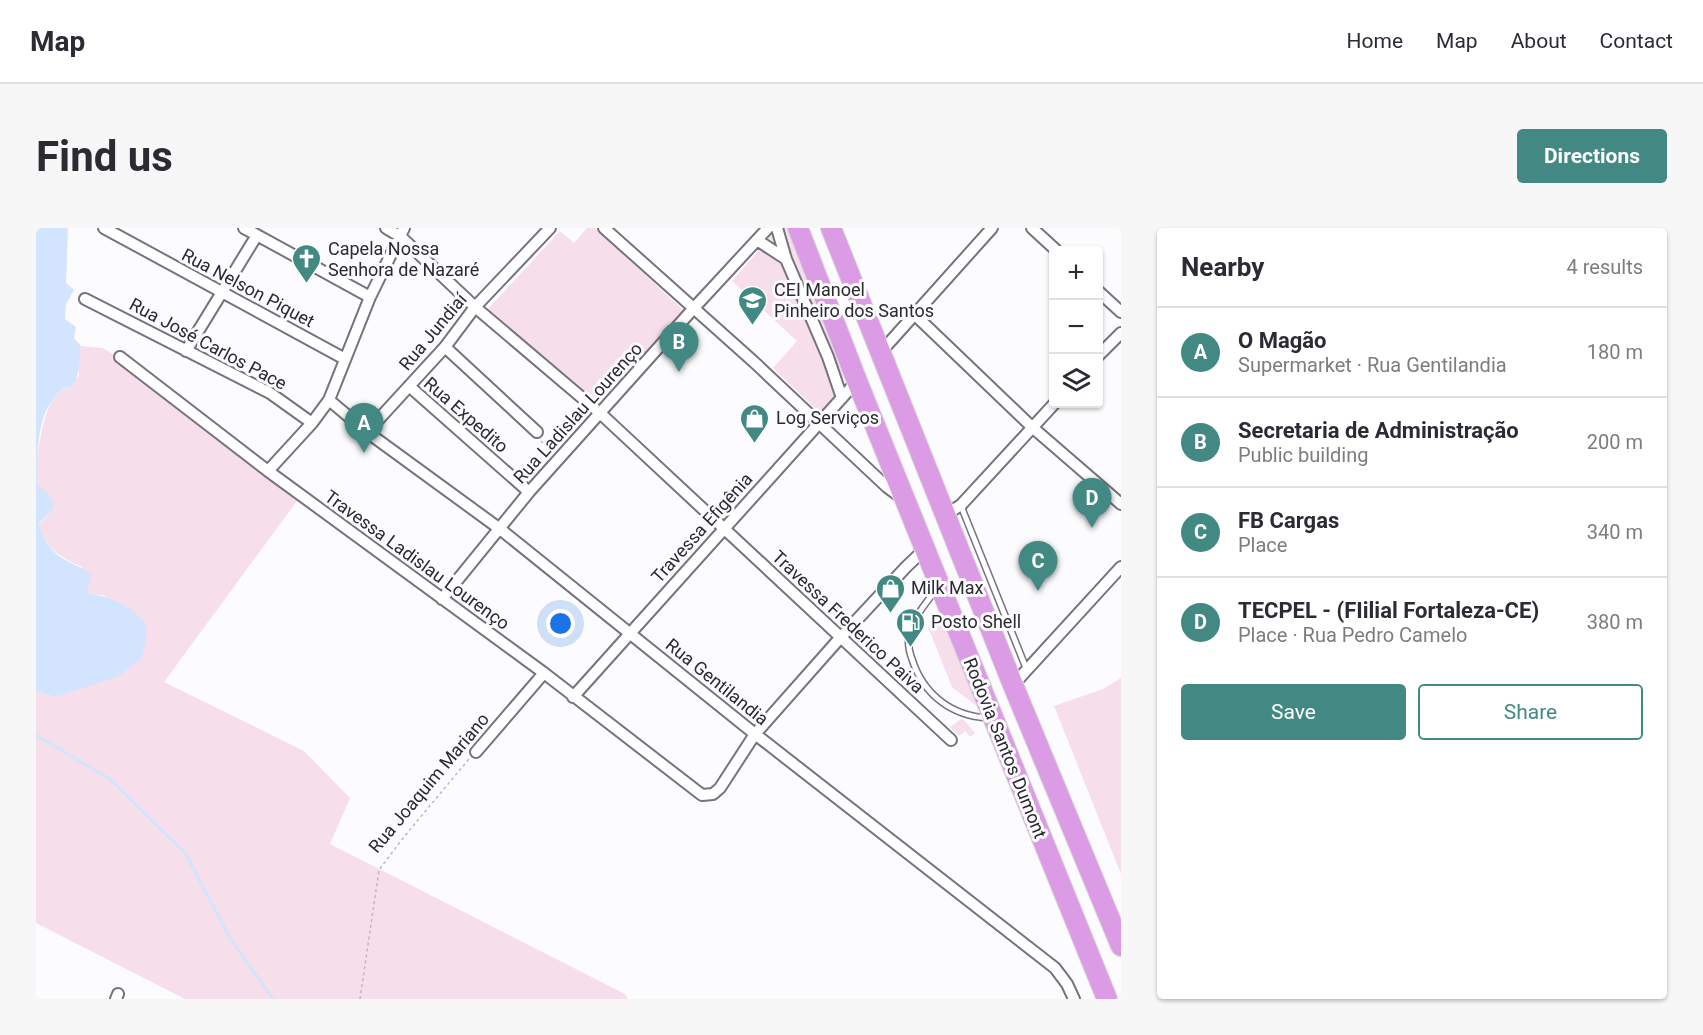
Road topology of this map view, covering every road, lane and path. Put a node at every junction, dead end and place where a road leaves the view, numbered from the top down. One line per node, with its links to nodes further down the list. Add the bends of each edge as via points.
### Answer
1 (104, 228): 16 (street, Rua Nelson Piquet)
2 (386, 228): 12 (street, Travessa Frederico Paiva)
3 (550, 228): 20 (street, Rua Jundiaí)
4 (604, 228): 21 (street)
5 (768, 228): 13 (street, Rua Ladislau Lourenço)
6 (777, 228): 15 (street)
7 (798, 228): 31 (highway, Rodovia Santos Dumont)
8 (831, 228): 27 (highway, Rodovia Santos Dumont)
9 (992, 228): 23 (street)
10 (1032, 228): 14 (street)
11 (252, 231): 16 (street); 18 (street)
12 (402, 232): 18 (street); 20 (street, Travessa Frederico Paiva)
13 (757, 240): 15 (street); 21 (street, Rua Ladislau Lourenço)
14 (1052, 246)
15 (786, 259): 33 (street)
16 (220, 292): 26 (street); 30 (street, Rua Nelson Piquet)
17 (1103, 296): 22 (street)
18 (370, 297): 30 (street)
19 (85, 299): 26 (street, Rua José Carlos Pace)
20 (475, 308): 25 (street, Rua Jundiaí); 36 (street, Travessa Frederico Paiva)
21 (693, 309): 36 (street, Rua Ladislau Lourenço); 38 (street)
22 (1121, 312)
23 (914, 314): 27 (street); 39 (street)
24 (1121, 333): 28 (street)
25 (445, 347): 32 (street, Rua Jundiaí); 41 (street)
26 (186, 351): 37 (street, Rua José Carlos Pace, via 270,393)
27 (880, 354): 47 (highway, Rodovia Santos Dumont)
28 (1101, 354)
29 (120, 357): 43 (street, Travessa Ladislau Lourenço)
30 (345, 359): 34 (street)
31 (857, 381): 33 (street, Travessa Efigênia); 45 (highway, Rodovia Santos Dumont)
32 (409, 386): 40 (street, Rua Jundiaí); 44 (street, Rua Expedito)
33 (842, 398): 38 (street, Travessa Efigênia)
34 (329, 400): 37 (street); 40 (street, Rua Gentilandia)
35 (1050, 408): 39 (street)
36 (600, 413): 42 (street, Rua Ladislau Lourenço); 48 (street, Travessa Frederico Paiva)
37 (312, 423): 43 (street)
38 (818, 424): 45 (street); 48 (street, Travessa Efigênia)
39 (1032, 427): 46 (street); 47 (street)
40 (367, 432): 49 (street, Rua Gentilandia)
41 (537, 435): 42 (path)
42 (560, 459): 44 (street, Rua Ladislau Lourenço)
43 (268, 471): 53 (street, Travessa Ladislau Lourenço)
44 (530, 492): 49 (street, Rua Ladislau Lourenço)
45 (906, 501): 50 (highway, Rodovia Santos Dumont)
46 (1121, 504)
47 (953, 510): 56 (lane); 58 (highway, Rodovia Santos Dumont)
48 (724, 528): 54 (street, Travessa Efigênia); 55 (street, Travessa Frederico Paiva)
49 (500, 529): 53 (street, Rua Ladislau Lourenço); 54 (street, Rua Gentilandia)
50 (925, 549): 52 (highway, Rodovia Santos Dumont); 55 (street)
51 (1121, 567): 56 (street)
52 (939, 584): 60 (highway, Rodovia Santos Dumont); 60 (lane, via 909,632 910,652 918,676 950,708 970,716)
53 (442, 598): 57 (street, Travessa Ladislau Lourenço)
54 (629, 633): 59 (street, Travessa Efigênia); 61 (street, Rua Gentilandia)
55 (840, 638): 61 (street); 62 (street, Travessa Frederico Paiva)
56 (1026, 668): 58 (street)
57 (544, 673): 59 (street, Travessa Ladislau Lourenço); 63 (street, Rua Joaquim Mariano)
58 (1013, 685): 64 (highway, Rodovia Santos Dumont)
59 (573, 697): 61 (street, Travessa Ladislau Lourenço, via 702,795 713,794 726,781)
60 (993, 718): 67 (highway, Rodovia Santos Dumont)
61 (755, 734): 66 (street, Rua Gentilandia, via 1055,968)
62 (951, 740)
63 (476, 752): 65 (path, Rua Joaquim Mariano, via 379,870)
64 (1121, 946)
65 (360, 999)
66 (1074, 999)
67 (1107, 999)

